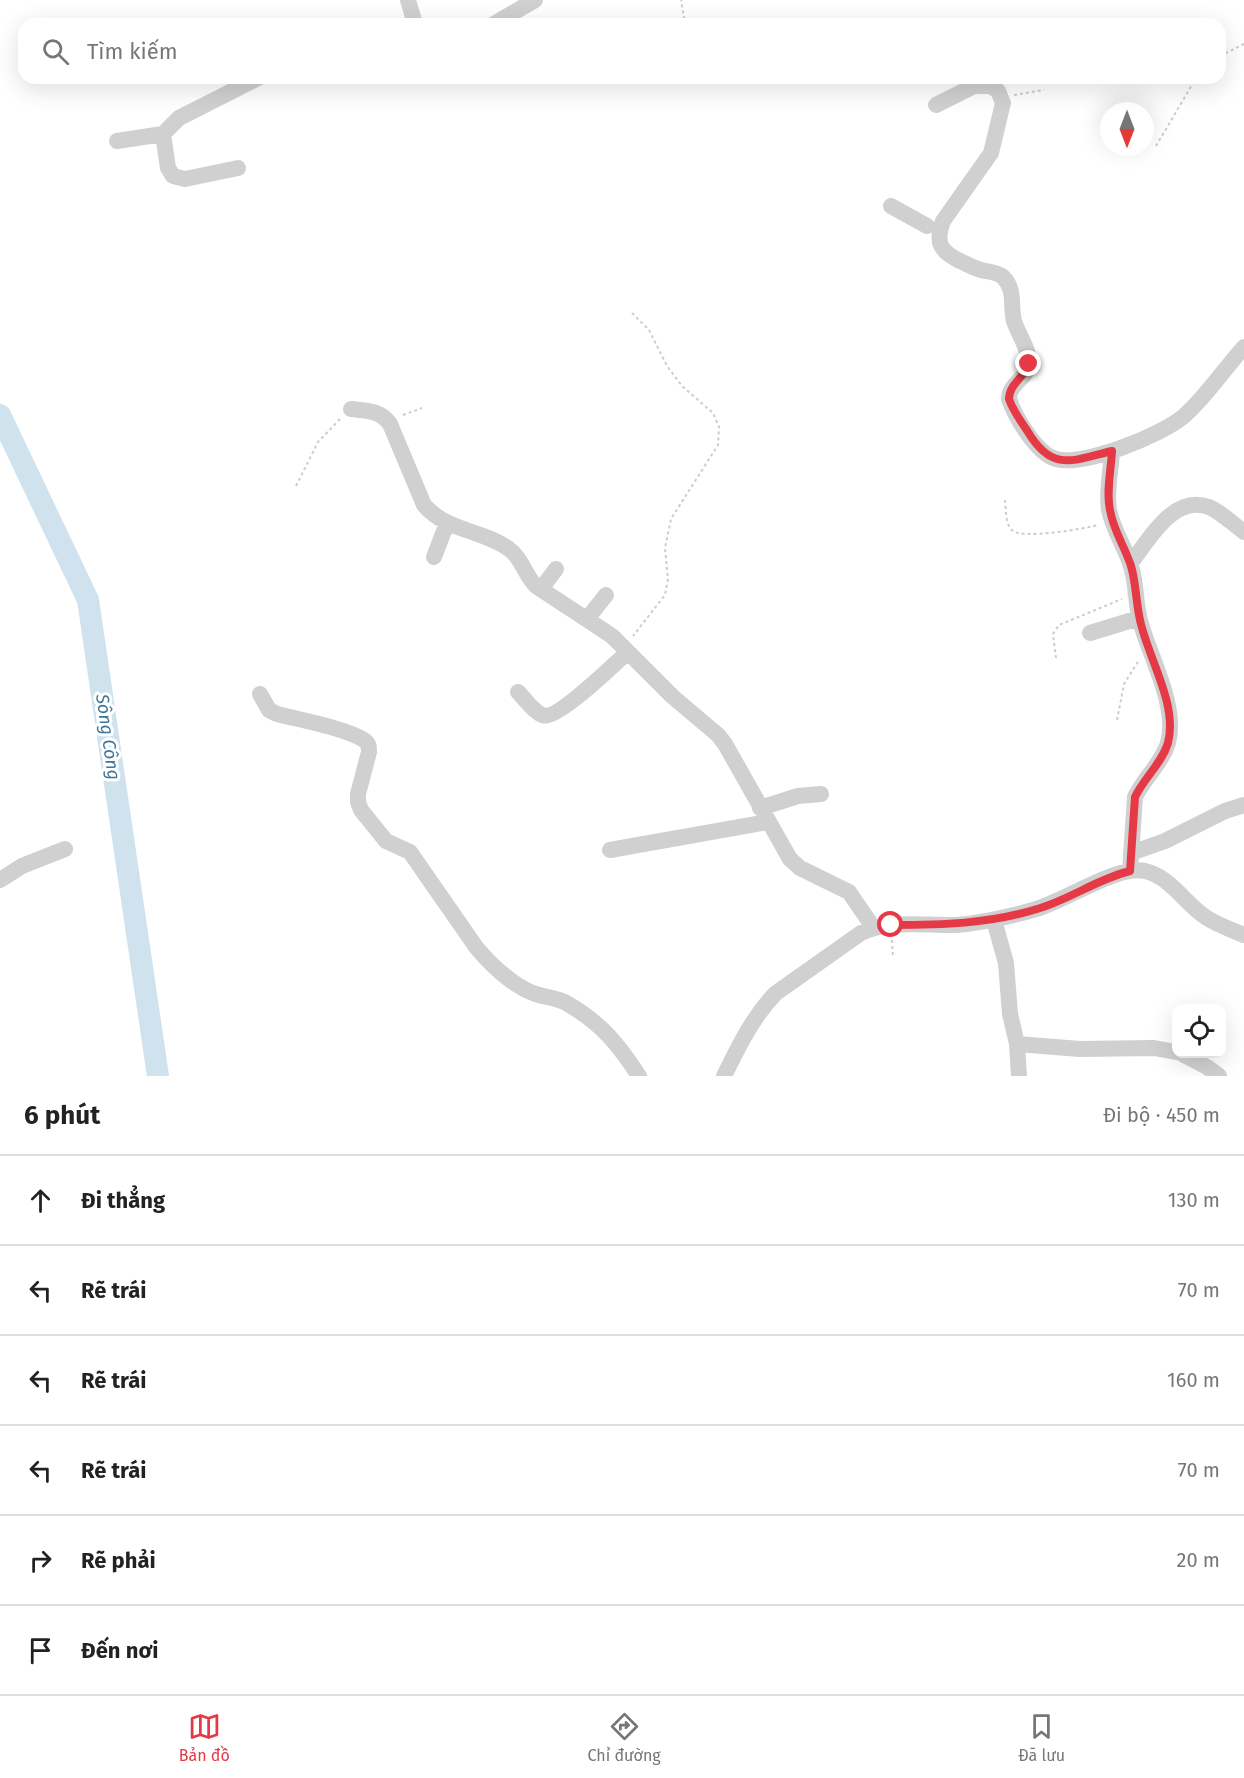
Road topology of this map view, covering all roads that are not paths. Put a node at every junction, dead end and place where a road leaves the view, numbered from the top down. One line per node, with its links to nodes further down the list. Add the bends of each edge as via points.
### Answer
1 (408, 0): 3 (street)
2 (535, 0): 4 (street)
3 (413, 18)
4 (504, 18)
5 (246, 84): 7 (street, via 179,118)
6 (936, 105): 11 (street, via 974,86 991,86 1003,103 991,153)
7 (163, 134): 8 (street); 9 (street, via 168,168 173,176 185,179)
8 (117, 141)
9 (238, 168)
10 (891, 206): 11 (street)
11 (934, 230): 14 (street, via 949,255 997,274 1011,290 1014,320 1029,364 1012,387 1009,399 1037,446 1054,459 1065,461)
12 (1244, 347): 14 (street, via 1185,415 1158,433)
13 (351, 410): 15 (street, via 384,416 424,505)
14 (1112, 451): 18 (street, via 1109,509)
15 (447, 523): 17 (street); 20 (street, via 511,550 529,579)
16 (1244, 532): 18 (street, via 1211,508 1191,505 1170,515)
17 (434, 557)
18 (1130, 564): 22 (street)
19 (556, 569): 20 (street)
20 (541, 589): 23 (street)
21 (606, 595): 23 (street)
22 (1139, 618): 24 (street); 33 (street, via 1169,708 1170,725 1163,755 1135,797)
23 (587, 619): 25 (street)
24 (1090, 633)
25 (626, 650): 26 (street, via 565,708 551,716 540,714); 30 (street, via 673,698 718,735)
26 (518, 692)
27 (260, 694): 43 (street, via 277,714 332,728 369,745 358,802 381,837 410,852 490,963 525,990 567,1004 606,1032)
28 (821, 794): 30 (street, via 798,796)
29 (1244, 805): 33 (street)
30 (764, 815): 32 (street); 37 (street, via 790,859 849,892)
31 (65, 849): 35 (street, via 22,866)
32 (609, 850)
33 (1131, 853): 34 (street)
34 (1130, 871): 36 (street, via 1046,906); 38 (street, via 1156,875 1207,918)
35 (0, 880)
36 (994, 920): 37 (street); 39 (street, via 1005,952 1010,1014)
37 (873, 927): 44 (street, via 776,993 739,1045)
38 (1244, 935)
39 (1017, 1044): 40 (street); 42 (street)
40 (1172, 1051)
41 (1192, 1058): 45 (street)
42 (1023, 1074)
43 (639, 1076)
44 (724, 1076)
45 (1219, 1076)

